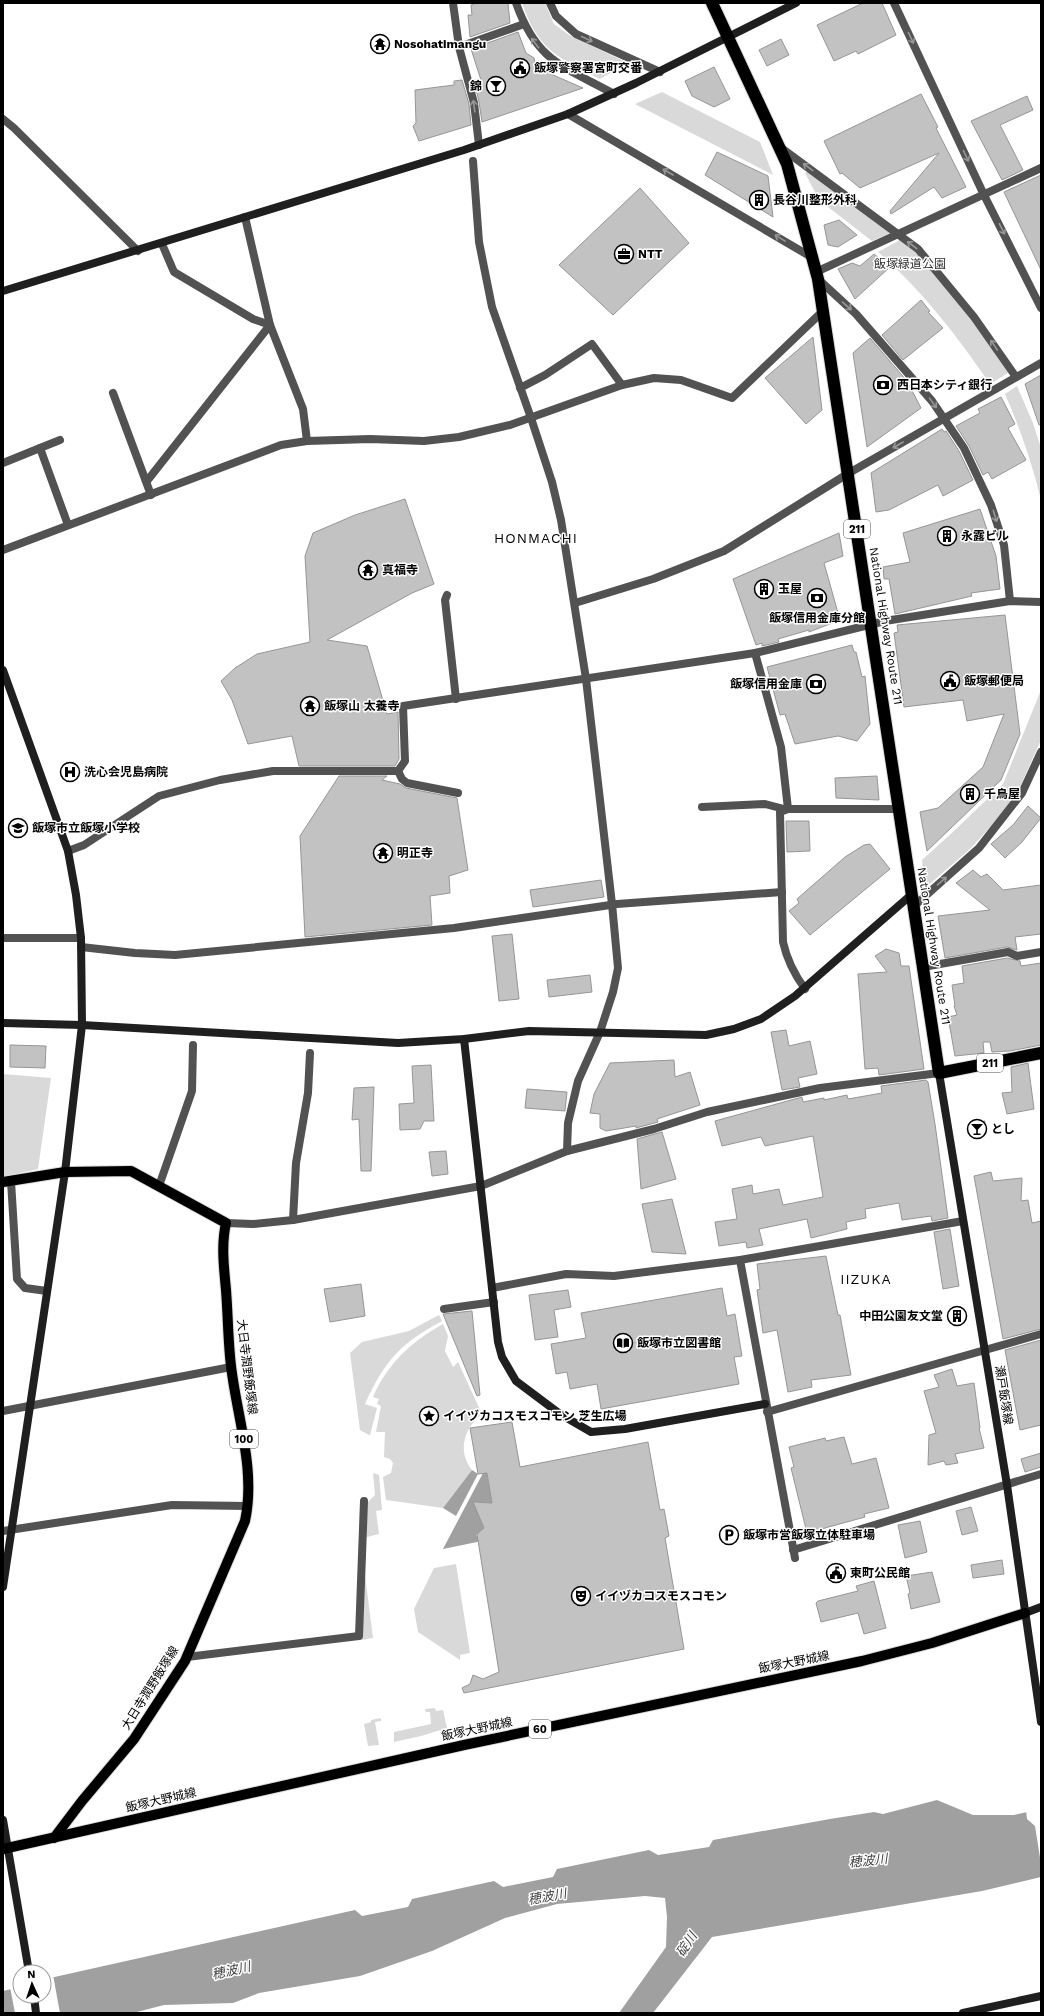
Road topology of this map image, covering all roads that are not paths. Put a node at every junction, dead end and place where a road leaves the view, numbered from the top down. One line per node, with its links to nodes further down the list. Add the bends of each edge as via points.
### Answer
1 (453, 3): 9 (street)
2 (516, 3): 7 (street)
3 (550, 3): 10 (street, one-way to 10, via 556,16 576,34)
4 (712, 3): 8 (highway, National Highway Route 211 / 211)
5 (796, 3): 8 (street)
6 (894, 3): 18 (street, one-way to 18)
7 (524, 24): 9 (street); 11 (street, one-way to 7, via 558,65 542,51)
8 (728, 36): 10 (street); 15 (highway, National Highway Route 211 / 211)
9 (460, 47): 14 (street, one-way to 9, via 474,103)
10 (660, 72): 11 (street)
11 (614, 94): 12 (street)
12 (568, 114): 14 (street); 23 (street, one-way to 12)
13 (3, 120): 22 (street)
14 (478, 145): 19 (street)
15 (780, 147): 20 (street, one-way to 15); 23 (highway, National Highway Route 211 / 211)
16 (473, 161): 32 (street, via 480,242 492,308)
17 (1041, 168): 18 (street)
18 (984, 194): 20 (street); 26 (street, one-way to 26)
19 (245, 217): 21 (street); 28 (street)
20 (899, 235): 24 (street); 30 (street, one-way to 20, via 951,287 918,249)
21 (162, 244): 22 (street); 28 (street, via 174,272 253,319)
22 (138, 251): 25 (street)
23 (813, 258): 24 (highway, National Highway Route 211 / 211)
24 (817, 276): 27 (highway, National Highway Route 211 / 211); 35 (street, one-way to 35, via 856,314 932,401)
25 (3, 291)
26 (1041, 308)
27 (824, 310): 31 (street, via 732,398 681,380 654,378); 40 (highway, National Highway Route 211 / 211)
28 (270, 325): 37 (street, via 303,409); 41 (street)
29 (1041, 363): 30 (street)
30 (1016, 378): 35 (street)
31 (622, 385): 32 (street, via 592,344); 34 (street)
32 (520, 388): 34 (street)
33 (113, 393): 41 (street)
34 (531, 418): 37 (street, via 459,437 424,441 370,438); 48 (street, via 555,495)
35 (944, 419): 40 (street, one-way to 40); 46 (street, one-way to 46, via 964,448 991,505 1004,545)
36 (60, 440): 38 (street)
37 (307, 441): 42 (street, via 281,445)
38 (40, 448): 39 (street); 43 (street)
39 (3, 462)
40 (849, 473): 48 (street, via 724,551 653,579); 49 (highway, National Highway Route 211 / 211)
41 (147, 481): 42 (street)
42 (151, 495): 43 (street)
43 (68, 525): 44 (street)
44 (3, 550)
45 (448, 595): 53 (street, via 445,600)
46 (1010, 601): 47 (street); 49 (street)
47 (1041, 602)
48 (575, 603): 52 (street)
49 (872, 624): 50 (street); 59 (highway, National Highway Route 211 / 211)
50 (755, 654): 52 (street); 58 (street, via 781,747)
51 (3, 670): 60 (street)
52 (586, 679): 53 (street); 63 (street)
53 (456, 699): 55 (street, via 403,706 405,761)
54 (1041, 752): 64 (street, one-way to 54, via 979,848 1022,793)
55 (398, 771): 56 (street, via 407,782); 60 (street, via 272,771 220,780 159,796 84,845)
56 (458, 793)
57 (702, 806): 58 (street, via 765,804)
58 (786, 809): 59 (street); 61 (street, via 780,812 779,816)
59 (900, 809): 62 (highway, National Highway Route 211 / 211)
60 (68, 852): 66 (street)
61 (782, 892): 63 (street); 70 (street, via 783,942 786,958)
62 (911, 895): 64 (highway, National Highway Route 211 / 211); 70 (street)
63 (612, 904): 67 (street, via 454,928 175,955); 73 (street, via 618,968 614,992)
64 (913, 907): 69 (highway, National Highway Route 211 / 211)
65 (3, 938): 66 (street)
66 (81, 938): 67 (street)
67 (81, 947): 72 (street)
68 (1041, 952): 69 (street, via 1017,956 1008,952)
69 (923, 967): 78 (highway, National Highway Route 211 / 211)
70 (806, 989): 73 (street, via 761,1019 734,1029 706,1035)
71 (3, 1023): 72 (street)
72 (82, 1025): 74 (street, via 398,1043); 80 (street)
73 (600, 1032): 74 (street, via 529,1031); 79 (street, via 578,1081 568,1123)
74 (464, 1039): 83 (street)
75 (193, 1046): 82 (street, via 192,1091)
76 (310, 1053): 84 (street, via 308,1093 296,1163)
77 (1041, 1053): 78 (highway, 211)
78 (939, 1072): 79 (street, via 766,1098); 85 (street, 瀬戸飯塚線)
79 (567, 1151): 83 (street)
80 (65, 1172): 81 (main road); 82 (main road, via 131,1171); 89 (street)
81 (7, 1182): 89 (street, via 18,1279 25,1288)
82 (159, 1186): 86 (main road)
83 (481, 1186): 84 (street); 88 (street)
84 (293, 1220): 86 (street, via 253,1224)
85 (963, 1221): 87 (street); 93 (street, 瀬戸飯塚線)
86 (226, 1223): 94 (main road, 大日寺潤野飯塚線 / 100, via 223,1241 224,1272)
87 (740, 1260): 88 (street, via 614,1276 566,1274); 96 (street)
88 (492, 1288): 90 (street)
89 (47, 1291): 95 (street)
90 (494, 1302): 91 (street); 96 (street, via 502,1357 516,1381 560,1414 591,1432)
91 (444, 1309)
92 (1041, 1334): 93 (street)
93 (984, 1351): 96 (street); 99 (street, 瀬戸飯塚線)
94 (231, 1367): 95 (street); 101 (main road, 大日寺潤野飯塚線 / 100, via 246,1449)
95 (30, 1406): 97 (street); 102 (street)
96 (766, 1408): 99 (street, via 794,1554)
97 (3, 1411)
98 (1041, 1474): 99 (street)
99 (1007, 1485): 105 (street, 瀬戸飯塚線)
100 (364, 1501): 106 (street, via 359,1636)
101 (248, 1506): 102 (street, via 172,1505); 106 (main road, 大日寺潤野飯塚線 / 100, via 238,1539)
102 (7, 1530): 103 (street)
103 (3, 1587)
104 (1041, 1607): 105 (street)
105 (1025, 1613): 107 (street, 瀬戸飯塚線); 109 (main road, 飯塚大野城線 / 60, via 932,1643 862,1661 471,1744)
106 (187, 1657): 109 (main road, 大日寺潤野飯塚線 / 100, via 134,1739)
107 (1041, 1722)
108 (3, 1823): 110 (street)
109 (54, 1838): 110 (main road, 飯塚大野城線 / 60)
110 (5, 1848): 111 (street, via 11,1863)
111 (28, 1964)
112 (1041, 1996): 113 (street)
113 (963, 2013)

